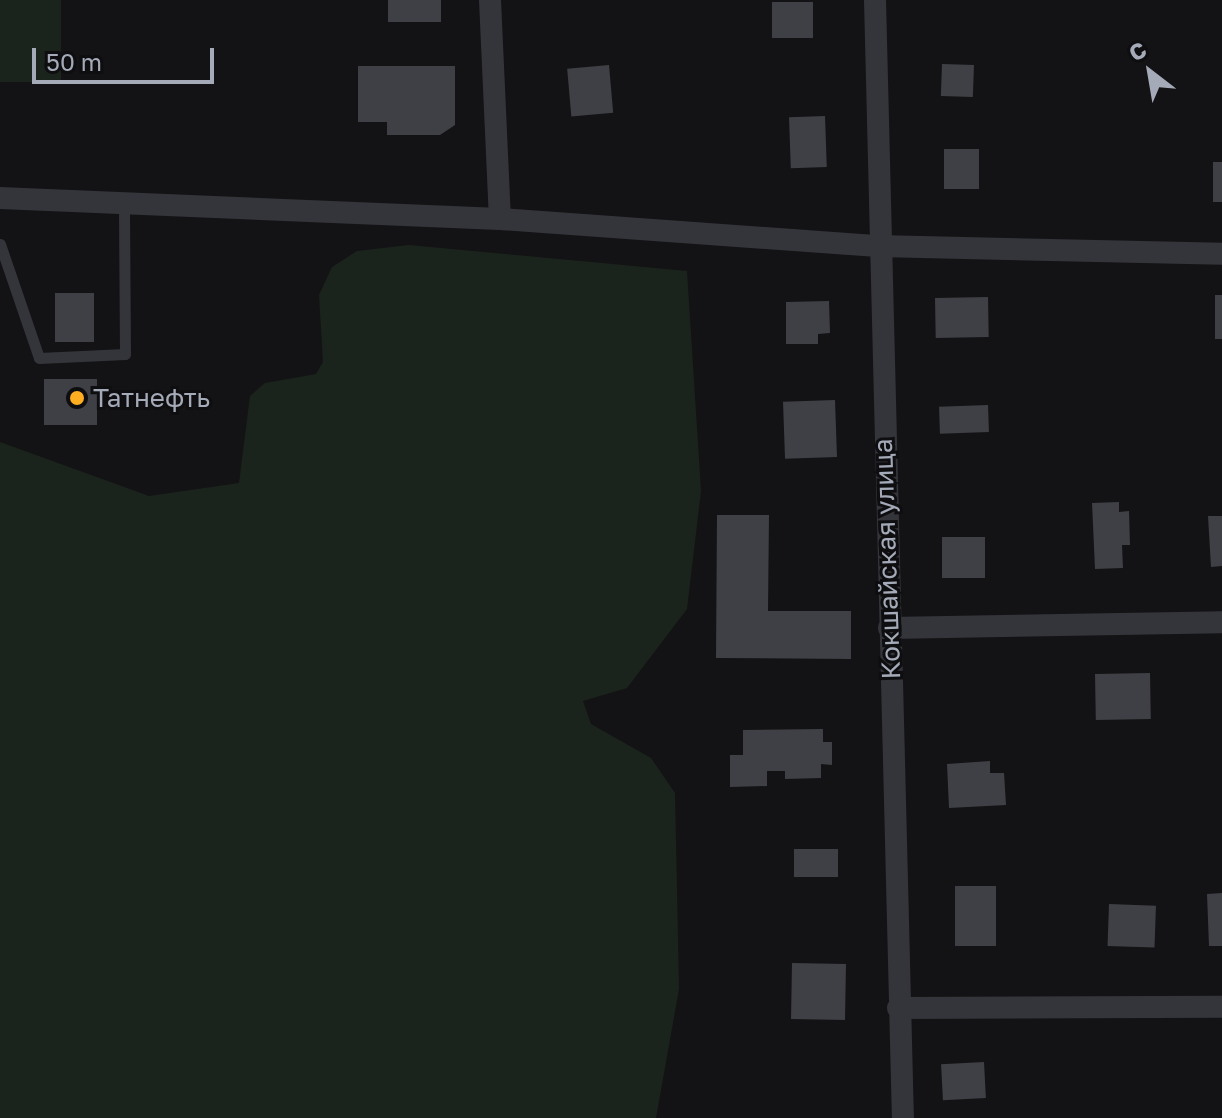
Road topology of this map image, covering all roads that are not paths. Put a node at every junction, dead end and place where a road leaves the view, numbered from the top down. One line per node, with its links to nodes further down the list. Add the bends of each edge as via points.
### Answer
1 (490, 0): 5 (street)
2 (875, 0): 7 (street, Кокшайская улица)
3 (0, 198): 4 (street)
4 (124, 201): 5 (street); 6 (lane, via 125,354 39,358)
5 (500, 219): 7 (street)
6 (0, 244)
7 (878, 246): 8 (street); 10 (street, Кокшайская улица)
8 (1222, 254)
9 (1222, 622): 10 (street)
10 (889, 628): 12 (street, Кокшайская улица)
11 (1222, 1007): 12 (street)
12 (898, 1008): 13 (street, Кокшайская улица)
13 (903, 1118)

